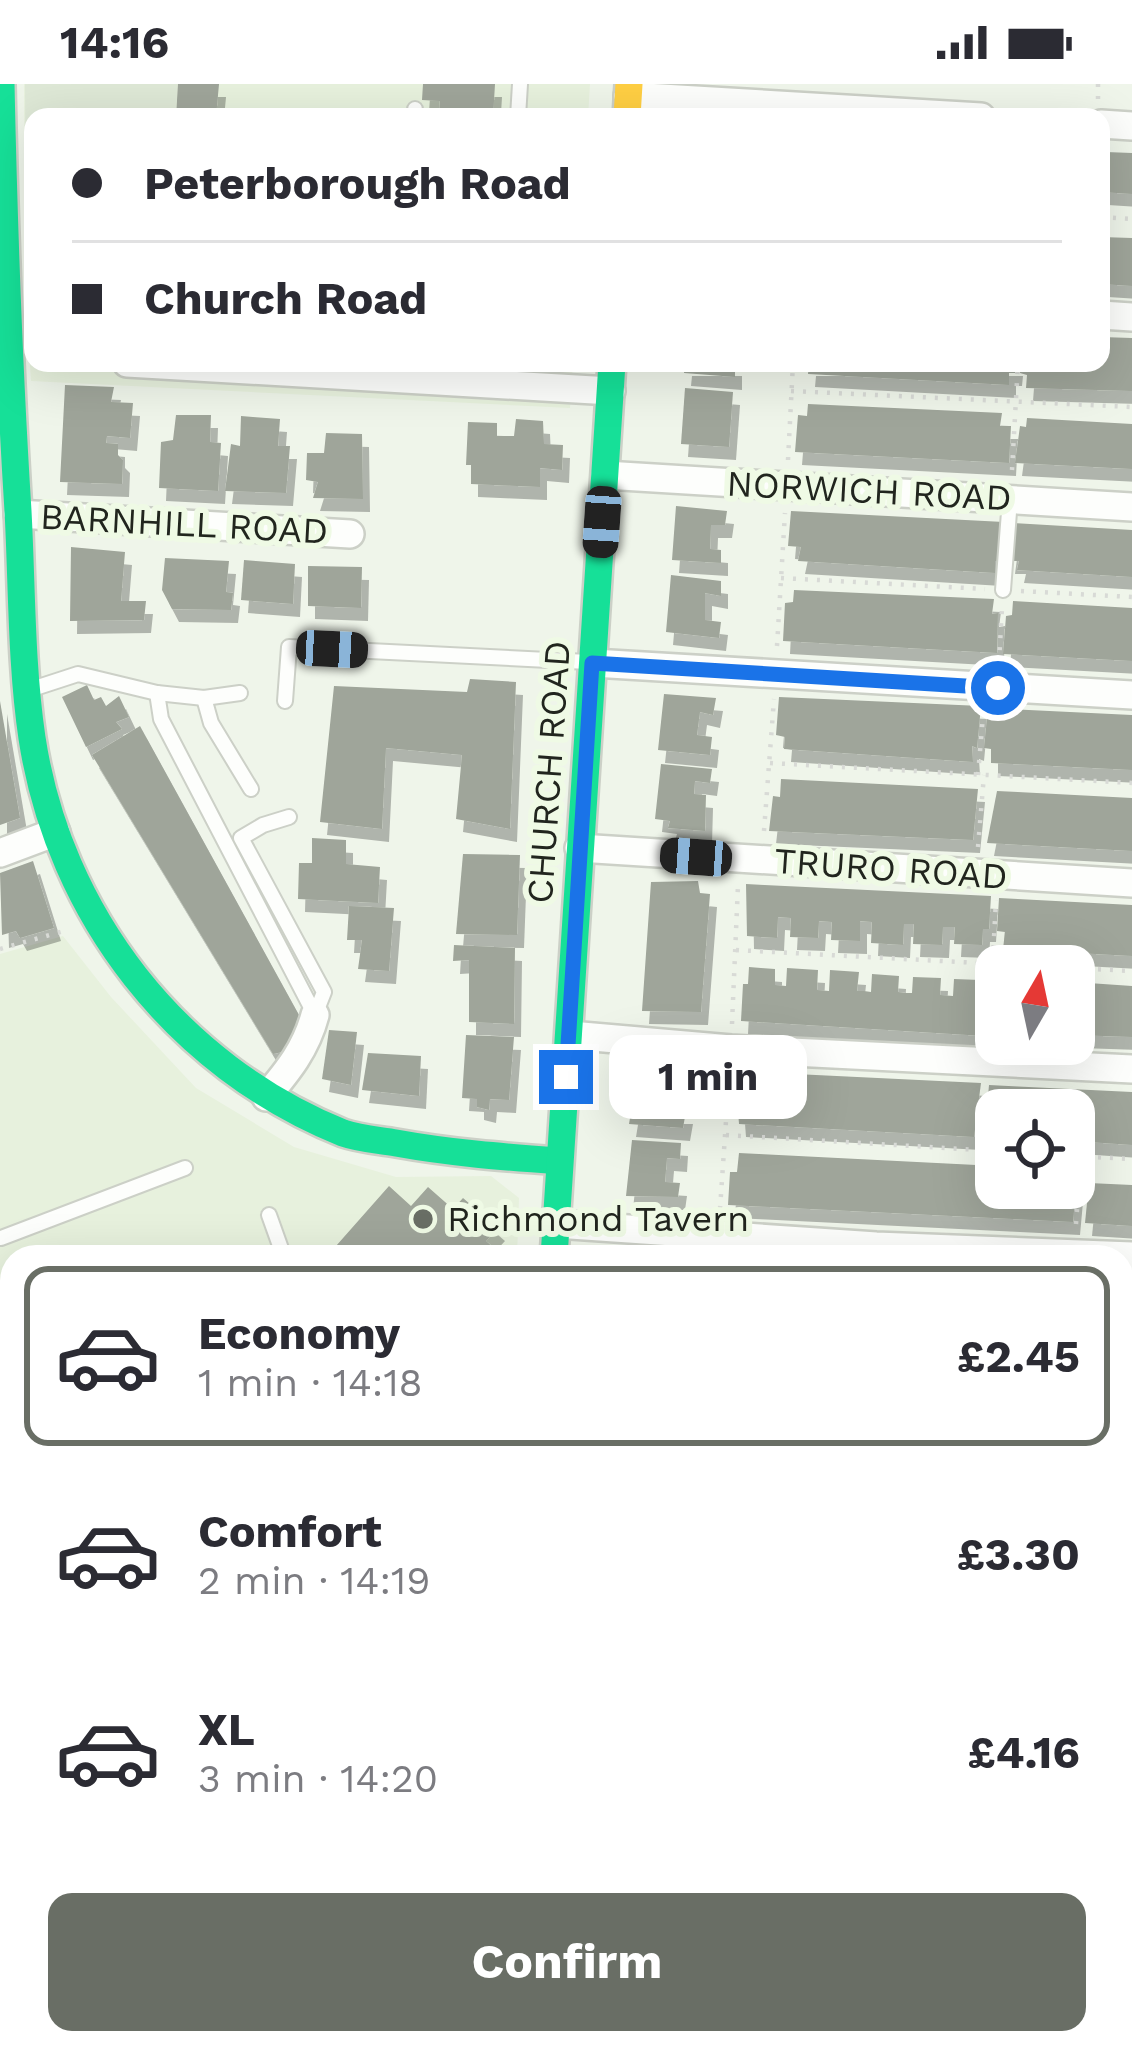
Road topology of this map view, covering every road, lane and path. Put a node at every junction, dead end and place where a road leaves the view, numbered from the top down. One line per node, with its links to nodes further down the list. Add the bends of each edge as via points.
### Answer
1 (1, 84): 4 (main road)
2 (628, 99): 3 (street)
3 (786, 108)
4 (1, 167): 5 (main road)
5 (2, 307): 17 (main road)
6 (415, 372): 9 (street)
7 (792, 372): 10 (path)
8 (1018, 372): 11 (path)
9 (611, 377): 13 (main road, CHURCH ROAD)
10 (791, 391): 11 (path); 14 (path)
11 (1016, 401): 12 (path); 15 (path)
12 (1132, 407)
13 (605, 476): 14 (street, NORWICH ROAD); 23 (main road, CHURCH ROAD)
14 (786, 486): 15 (street, NORWICH ROAD); 19 (path)
15 (1010, 500): 16 (street, NORWICH ROAD); 20 (lane)
16 (1132, 507)
17 (18, 514): 18 (street, BARNHILL ROAD); 22 (main road)
18 (350, 534)
19 (781, 578): 20 (path); 25 (path)
20 (1003, 590): 21 (path); 26 (path)
21 (1132, 597)
22 (28, 660): 24 (street); 27 (main road)
23 (592, 663): 25 (street); 32 (lane, via 289,647); 39 (main road, CHURCH ROAD)
24 (0, 672)
25 (776, 676): 26 (street); 33 (path)
26 (992, 687): 30 (street); 34 (path)
27 (32, 689): 28 (lane, via 78,674); 38 (main road, via 32,738)
28 (157, 693): 31 (lane); 51 (lane, via 161,719)
29 (240, 693): 31 (lane)
30 (1132, 695)
31 (204, 698): 36 (lane)
32 (284, 701)
33 (770, 763): 34 (path); 41 (path)
34 (981, 775): 35 (path); 42 (path)
35 (1132, 783)
36 (251, 788)
37 (289, 818): 51 (lane, via 241,838 324,992)
38 (56, 832): 40 (street); 44 (main road)
39 (579, 848): 41 (street, TRURO ROAD); 52 (main road, CHURCH ROAD)
40 (0, 853)
41 (762, 861): 42 (street, TRURO ROAD)
42 (987, 875): 43 (street, TRURO ROAD); 45 (path)
43 (1132, 884)
44 (92, 916): 46 (path, via 68,931); 56 (main road, via 191,1041)
45 (991, 945)
46 (0, 949)
47 (736, 950): 48 (path)
48 (975, 963)
49 (1095, 969): 50 (path)
50 (1132, 971)
51 (316, 1015): 56 (street, via 297,1061)
52 (570, 1035): 53 (street); 61 (main road, CHURCH ROAD)
53 (975, 1060)
54 (1060, 1065): 55 (street)
55 (1132, 1069)
56 (266, 1097): 61 (main road, via 348,1135)
57 (726, 1135): 58 (path)
58 (975, 1150)
59 (1095, 1157): 60 (path)
60 (1132, 1159)
61 (559, 1161): 65 (main road, CHURCH ROAD)
62 (185, 1168): 66 (lane)
63 (1076, 1209): 70 (path)
64 (269, 1215): 67 (lane)
65 (556, 1224): 68 (main road, CHURCH ROAD); 69 (street)
66 (1, 1238)
67 (280, 1245)
68 (555, 1245)
69 (862, 1245)
70 (1074, 1245)

